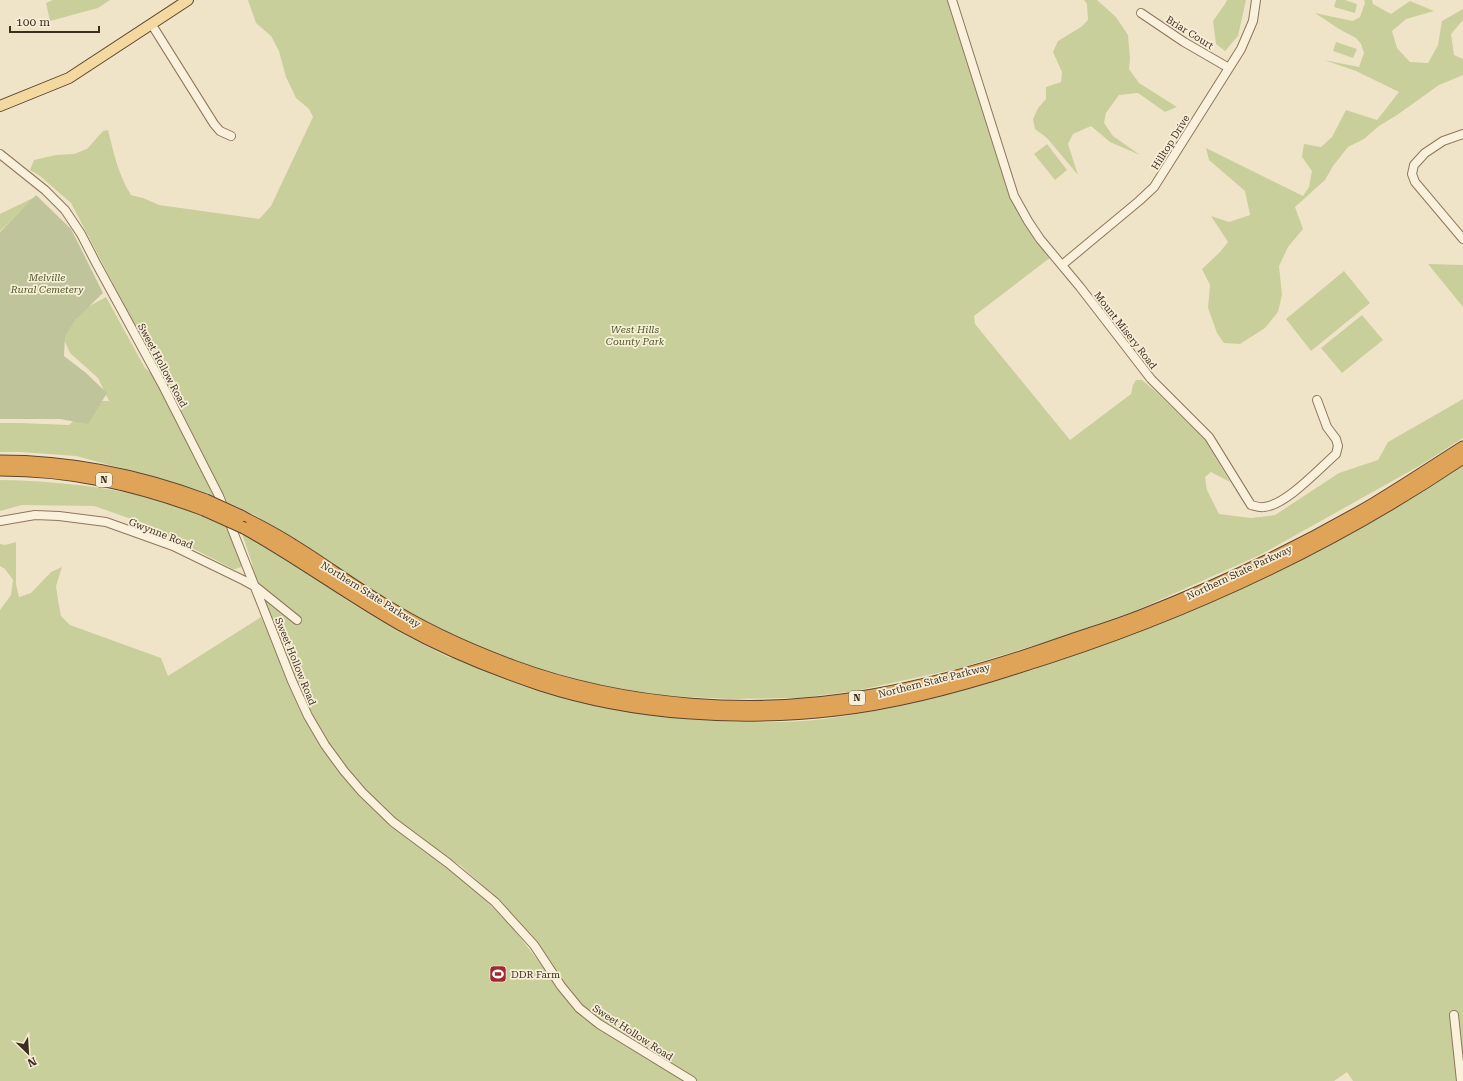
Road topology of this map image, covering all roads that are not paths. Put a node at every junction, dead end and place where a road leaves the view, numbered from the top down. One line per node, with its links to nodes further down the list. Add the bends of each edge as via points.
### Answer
1 (188, 0): 5 (main road)
2 (952, 0): 12 (street, Mount Misery Road, via 1014,196 1036,233)
3 (1256, 0): 6 (street, Hilltop Drive, via 1248,35)
4 (1141, 13): 6 (street, Briar Court)
5 (152, 24): 7 (main road, via 69,78); 9 (street, via 214,124 220,131)
6 (1229, 68): 12 (street, Hilltop Drive, via 1154,187)
7 (0, 106)
8 (1463, 134): 11 (street, via 1443,141 1425,154 1414,164 1412,174 1415,182)
9 (232, 136)
10 (0, 154): 20 (street, Sweet Hollow Road, via 45,190 65,210 81,234 219,496)
11 (1463, 238)
12 (1062, 265): 13 (street, Mount Misery Road, via 1151,379 1209,437 1252,505 1262,508 1285,499 1336,454 1336,439)
13 (1317, 400)
14 (1463, 447): 18 (highway, Northern State Parkway / N, bridge, via 1373,504 1318,534 1268,560 1138,616 1026,656 912,688 871,696 781,706 678,703 572,684 516,667 419,625 292,544 241,516)
15 (1463, 458): 18 (highway, Northern State Parkway / N, bridge, via 1371,514 1276,566 1207,598 1112,636 1010,670 925,694 812,713 758,716 683,712 601,700 545,686 490,667 402,626 275,544)
16 (0, 460): 18 (highway, Northern State Parkway / N, via 56,463 107,471 162,485)
17 (0, 470): 18 (highway, Northern State Parkway / N, via 59,473 100,479)
18 (205, 505)
19 (0, 520): 20 (street, Gwynne Road, via 35,515 106,522 173,546)
20 (256, 586): 21 (street, Gwynne Road); 23 (street, Sweet Hollow Road, via 292,682 308,716 325,745 362,792 393,822 453,866 495,902 534,946 579,1008 599,1024)
21 (297, 620)
22 (1454, 1015): 24 (street)
23 (692, 1081)
24 (1461, 1081)

